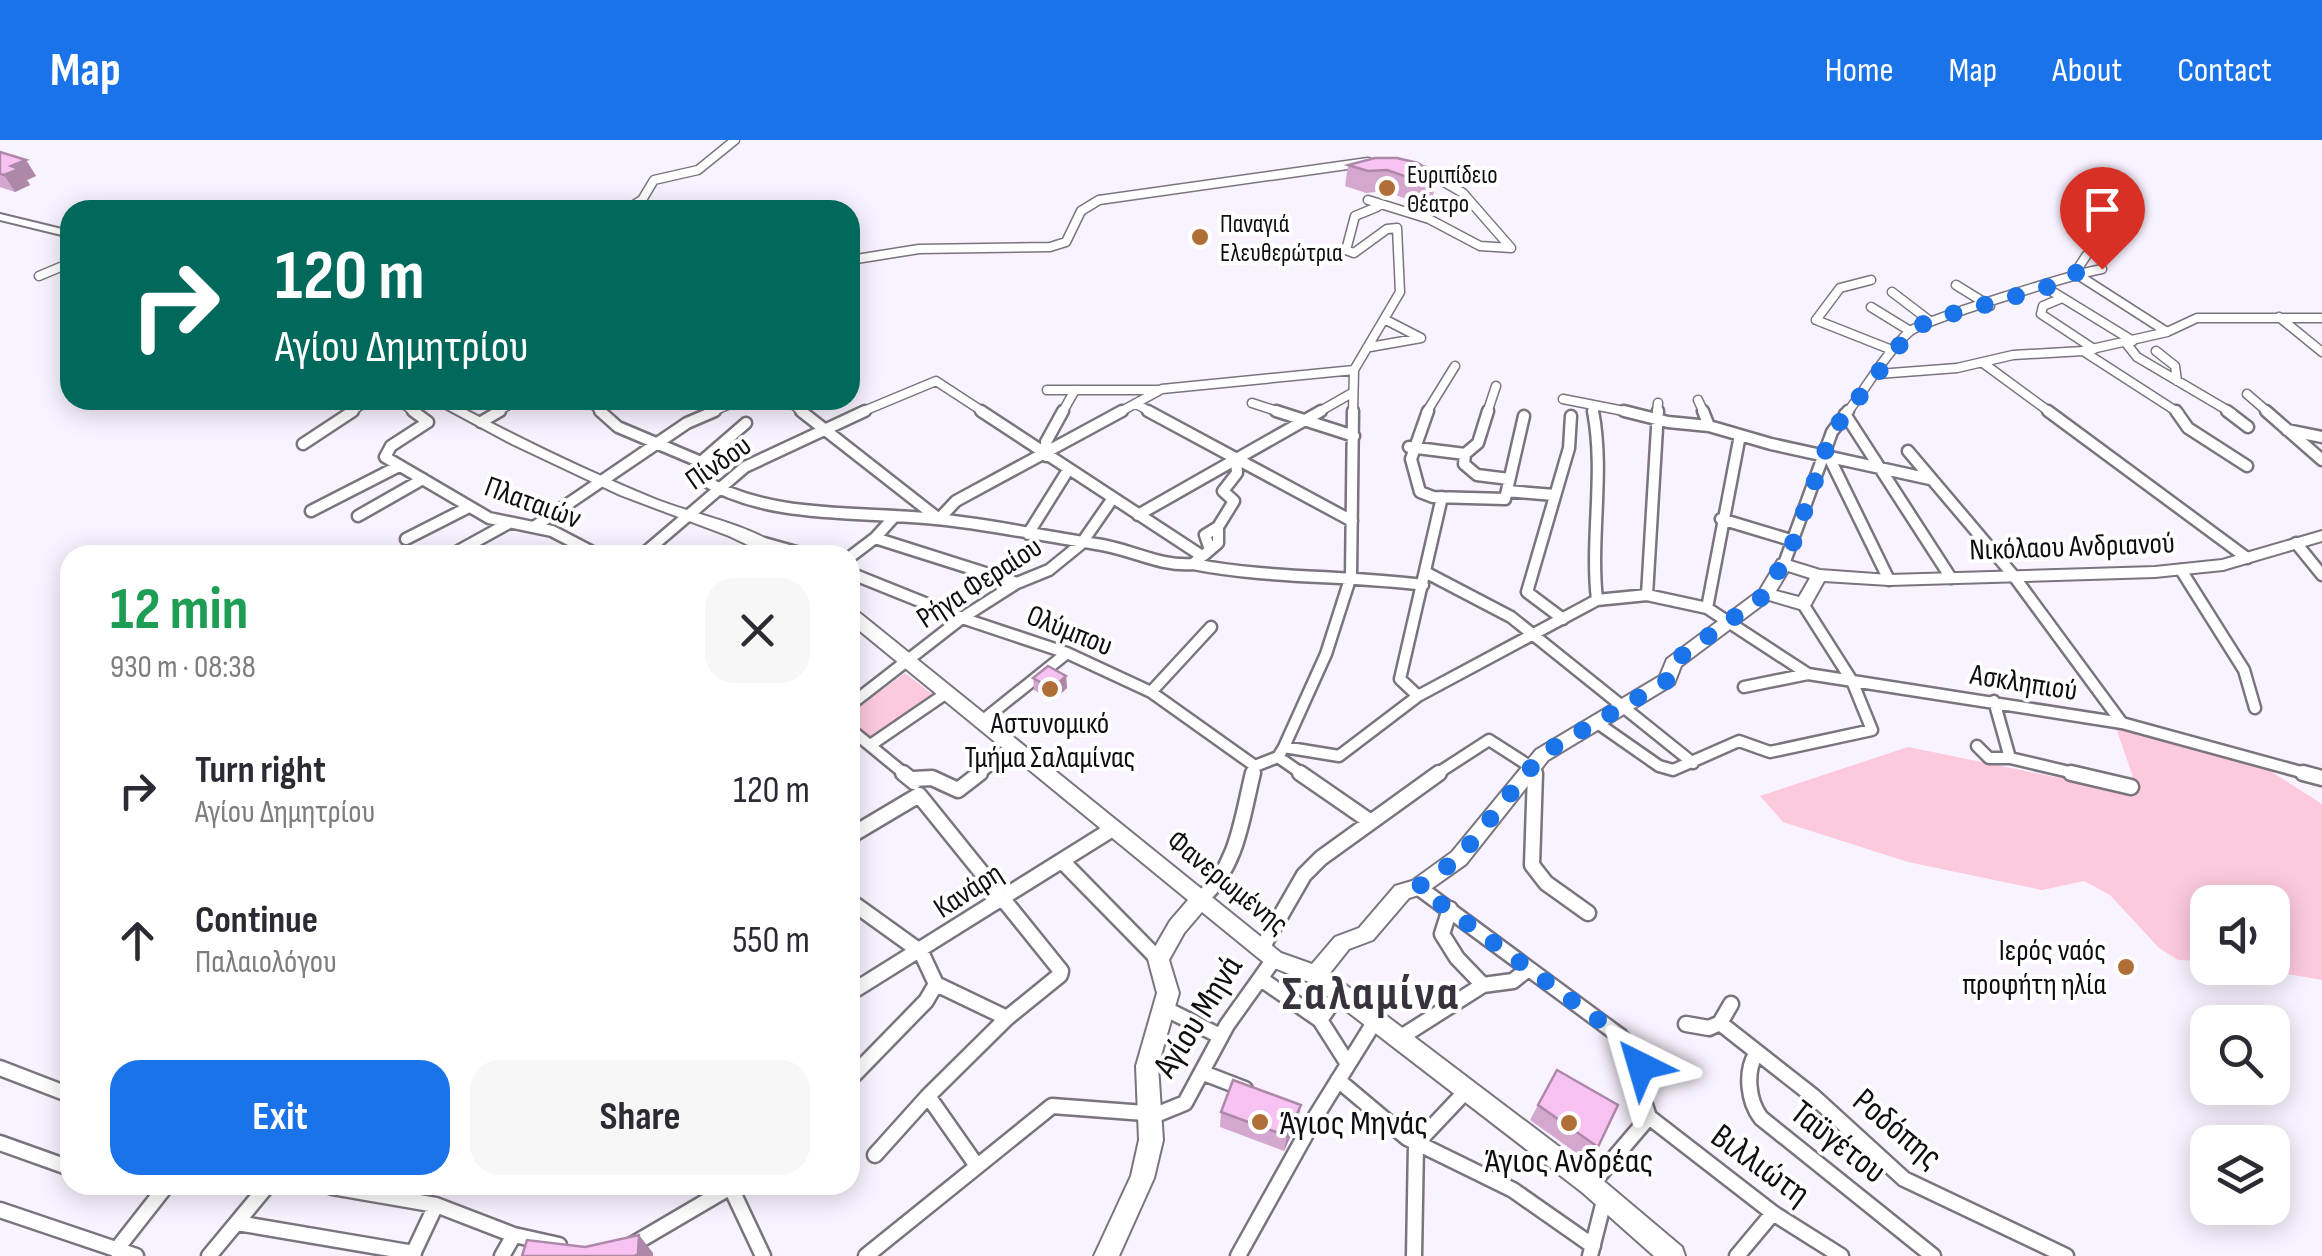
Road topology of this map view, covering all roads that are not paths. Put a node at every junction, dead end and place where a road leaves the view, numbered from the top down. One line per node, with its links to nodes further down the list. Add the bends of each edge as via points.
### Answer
1 (735, 140): 4 (street, via 698,170 654,180)
2 (1382, 162): 10 (street, via 1099,200 1081,211 1066,242 1050,247 942,248)
3 (1412, 166): 6 (street, via 1462,193 1511,248 1476,244 1410,210)
4 (642, 200)
5 (1368, 200): 6 (street)
6 (1378, 207): 24 (street, via 1355,216 1346,250 1398,229 1400,292)
7 (0, 217): 8 (main road)
8 (60, 232)
9 (2086, 256): 13 (street)
10 (860, 259)
11 (60, 267): 14 (street)
12 (2102, 269): 13 (street)
13 (2075, 273): 17 (street); 27 (street)
14 (39, 276)
15 (1871, 280): 31 (street, via 1840,288 1816,320)
16 (1956, 284): 20 (street)
17 (2045, 288): 19 (street); 20 (street)
18 (1892, 292): 25 (street)
19 (2062, 298): 28 (street); 30 (street, via 2043,306 2041,314)
20 (1990, 306): 25 (street)
21 (1871, 307): 26 (street)
22 (2280, 317): 23 (street); 27 (street, via 2197,318); 34 (street)
23 (2322, 318)
24 (1386, 320): 29 (street); 29 (street, via 1421,338)
25 (1930, 320): 26 (street)
26 (1910, 332): 31 (street)
27 (2167, 332): 28 (street)
28 (2129, 342): 30 (street); 39 (street, via 2137,357)
29 (1370, 347): 37 (street)
30 (2094, 349): 32 (street)
31 (1892, 350): 38 (street)
32 (2083, 351): 35 (street, via 2013,355); 84 (street, via 2170,406 2188,428)
33 (2156, 351): 39 (street, via 2175,366)
34 (2322, 352)
35 (1983, 364): 38 (street); 123 (street)
36 (1455, 366): 75 (street)
37 (1354, 370): 41 (street); 44 (street)
38 (1878, 374): 59 (street)
39 (2178, 381): 68 (street)
40 (1496, 386): 77 (street, via 1478,443)
41 (1162, 389): 43 (street); 50 (street)
42 (1047, 390): 43 (street)
43 (1075, 390): 78 (street, via 1046,442)
44 (1352, 393): 63 (street); 71 (street)
45 (2247, 394): 69 (street)
46 (1564, 399): 51 (street)
47 (1698, 400): 66 (street)
48 (1252, 402): 63 (street)
49 (1658, 403): 62 (street)
50 (1136, 404): 78 (street); 80 (street)
51 (1592, 405): 62 (street); 138 (street, via 1600,446)
52 (354, 410): 73 (street)
53 (412, 410): 83 (street, via 428,422 385,451)
54 (457, 410): 64 (main road)
55 (501, 410): 64 (street)
56 (598, 410): 74 (street)
57 (716, 410): 74 (street)
58 (800, 410): 67 (street)
59 (1845, 414): 79 (street); 85 (street)
60 (1524, 416): 91 (street)
61 (1571, 416): 93 (street)
62 (1659, 417): 66 (street); 137 (street)
63 (1304, 420): 71 (street); 80 (street)
64 (481, 422): 90 (main road)
65 (746, 423): 82 (street)
66 (1709, 426): 70 (street)
67 (824, 428): 78 (street, Πίνδου, via 930,382 942,383); 92 (street, Πίνδου, via 745,468); 103 (street)
68 (2248, 428)
69 (2287, 430): 72 (street); 81 (street)
70 (1740, 435): 79 (street); 104 (street)
71 (1354, 436): 105 (street)
72 (2322, 437)
73 (303, 444)
74 (656, 444): 82 (street); 90 (street)
75 (1409, 446): 77 (street); 94 (street, via 1418,490)
76 (1908, 452): 89 (street)
77 (1465, 454): 87 (street, via 1464,464)
78 (1046, 456): 86 (street); 103 (street, via 956,501)
79 (1826, 456): 85 (street); 112 (street); 133 (street)
80 (1236, 460): 101 (street); 105 (street); 122 (street, via 1237,474 1223,491 1234,501 1218,527 1218,544)
81 (2322, 460)
82 (700, 462): 92 (street, via 702,479)
83 (399, 466): 88 (street, Πλαταιών); 98 (street)
84 (2246, 466)
85 (1878, 467): 89 (street); 132 (street)
86 (1068, 470): 95 (street); 108 (street)
87 (1477, 475): 91 (street); 96 (street)
88 (423, 479): 97 (street, Πλαταιών); 99 (street)
89 (1930, 479): 128 (street)
90 (601, 481): 102 (main road); 107 (street)
91 (1508, 485): 93 (street); 96 (street, via 1501,500)
92 (716, 491): 100 (street); 102 (street, Πίνδου)
93 (1554, 495): 142 (street, via 1527,592)
94 (1442, 497): 96 (street); 126 (street)
95 (1113, 498): 101 (street); 115 (street, Ρήγα Φεραίου)
96 (1468, 499)
97 (469, 507): 106 (street, Πλαταιών); 111 (street)
98 (311, 511)
99 (358, 516)
100 (896, 516): 103 (street); 110 (street)
101 (1138, 516): 122 (street)
102 (684, 517): 113 (main road); 118 (street, Πίνδου)
103 (939, 519): 108 (street)
104 (1721, 519): 112 (street); 140 (street)
105 (1352, 522): 131 (street)
106 (509, 524): 107 (street, Πλαταιών); 116 (street)
107 (534, 527): 117 (street, Πλαταιών)
108 (1028, 534): 115 (street)
109 (2322, 536): 114 (main road, Νικόλαου Ανδριανού)
110 (875, 538): 121 (street); 134 (street)
111 (406, 539)
112 (1794, 541): 124 (street)
113 (760, 542): 119 (main road); 120 (street)
114 (2296, 543): 123 (main road, Νικόλαου Ανδριανού); 129 (street)
115 (1080, 544): 122 (street, via 1105,544 1175,566); 134 (street, Ρήγα Φεραίου, via 1048,570)
116 (470, 545)
117 (579, 545)
118 (653, 545)
119 (765, 545)
120 (771, 545)
121 (860, 549)
122 (1202, 557): 131 (street, via 1226,571)
123 (2247, 558): 125 (main road, Νικόλαου Ανδριανού)
124 (1784, 564): 127 (main road, Νικόλαου Ανδριανού); 136 (main road)
125 (2180, 570): 128 (main road, Νικόλαου Ανδριανού); 158 (street, via 2244,670)
126 (1425, 572): 135 (street); 146 (street)
127 (1820, 575): 133 (main road, Νικόλαου Ανδριανού); 139 (main road)
128 (2013, 575): 132 (main road, Νικόλαου Ανδριανού); 161 (street)
129 (2322, 575)
130 (860, 576): 141 (street, Ολύμπου)
131 (1352, 576): 135 (street); 166 (street, via 1326,654)
132 (1951, 578): 133 (main road, Νικόλαου Ανδριανού)
133 (1889, 580)
134 (1016, 584): 141 (street, Ρήγα Φεραίου)
135 (1423, 585): 154 (street, via 1400,668 1400,678)
136 (1766, 594): 139 (main road); 143 (main road)
137 (1647, 595): 138 (street, Ασκληπιού); 140 (street, Ασκληπιού)
138 (1597, 600): 142 (street)
139 (1803, 604): 150 (street)
140 (1707, 608): 143 (street, Ασκληπιού)
141 (962, 618): 147 (street, Ολύμπου); 148 (street, Ρήγα Φεραίου)
142 (1563, 619): 146 (street)
143 (1730, 620): 149 (street, Ασκληπιού); 157 (main road, via 1673,662 1668,680)
144 (860, 623): 148 (main road, Φανερωμένης)
145 (1212, 627): 152 (street)
146 (1534, 635): 154 (street); 157 (street)
147 (1067, 653): 152 (street, Ολύμπου); 159 (street)
148 (905, 661): 153 (main road, Φανερωμένης); 155 (street, Ρήγα Φεραίου)
149 (1808, 674): 150 (street, Ασκληπιού); 151 (street)
150 (1852, 681): 156 (street, Ασκληπιού); 168 (street, via 1872,730 1770,752 1739,741)
151 (1744, 687)
152 (1151, 692): 170 (street, Ολύμπου)
153 (945, 694): 159 (main road, Φανερωμένης); 163 (street)
154 (1418, 696): 166 (street, via 1339,756)
155 (860, 698)
156 (1994, 701): 161 (street, Ασκληπιού); 167 (street)
157 (1622, 706): 160 (main road); 168 (street)
158 (2255, 708)
159 (982, 721): 165 (main road, Φανερωμένης)
160 (1596, 722): 168 (street, via 1659,766 1673,770); 169 (main road)
161 (2122, 723): 171 (street, Ασκληπιού)
162 (860, 736): 163 (street)
163 (872, 744): 172 (street)
164 (1977, 746): 167 (street, via 1988,758)
165 (1013, 747): 172 (street, via 958,790 932,778); 176 (main road, Φανερωμένης)
166 (1281, 752): 170 (street); 175 (street)
167 (2010, 758): 173 (street)
168 (1692, 763)
169 (1533, 764): 175 (street, Αγίου Μηνά, via 1489,740); 179 (main road, via 1459,858); 184 (street, via 1535,874)
170 (1255, 766): 181 (street, via 1226,867 1217,888)
171 (2320, 778)
172 (914, 779): 174 (street)
173 (2132, 787)
174 (919, 795): 177 (street); 180 (street)
175 (1368, 820): 186 (street, Αγίου Μηνά, via 1304,876)
176 (1114, 828): 178 (street, Κανάρη); 181 (main road, Φανερωμένης)
177 (860, 830)
178 (1062, 861): 180 (street, Κανάρη); 187 (street)
179 (1418, 887): 183 (street); 189 (main road, via 1402,892 1366,934 1342,943)
180 (998, 898): 185 (street, Κανάρη); 197 (street, via 1060,971)
181 (1202, 898): 186 (main road, Φανερωμένης); 187 (main road)
182 (860, 909): 185 (street)
183 (1450, 909): 188 (street); 192 (street, via 1442,934)
184 (1588, 913)
185 (920, 952): 191 (street); 193 (street, Κανάρη)
186 (1268, 953): 189 (main road, Φανερωμένης); 190 (street, Αγίου Μηνά)
187 (1158, 960): 196 (main road)
188 (1528, 969): 192 (street, via 1512,981); 217 (street, via 1638,1056)
189 (1316, 975): 194 (main road, Φανερωμένης)
190 (1261, 980): 198 (street); 202 (street, Αγίου Μηνά)
191 (936, 984): 197 (street); 207 (street)
192 (1483, 985): 203 (street)
193 (860, 987)
194 (1339, 993): 198 (street); 199 (main road, Φανερωμένης)
195 (1731, 1004): 200 (street)
196 (1166, 1009): 202 (street); 215 (main road, via 1146,1066)
197 (1007, 1018): 213 (street)
198 (1320, 1020): 205 (street)
199 (1375, 1021): 203 (main road, Φανερωμένης); 205 (street)
200 (1720, 1023): 201 (street); 204 (street, Ροδόπης)
201 (1686, 1024)
202 (1220, 1036): 208 (street, Αγίου Μηνά)
203 (1398, 1039): 211 (main road, Φανερωμένης)
204 (1756, 1054): 250 (street, Ταϋγέτου, via 1748,1067 1761,1118); 251 (street, Ροδόπης, via 1904,1179)
205 (1348, 1064): 209 (street)
206 (0, 1068): 210 (street)
207 (860, 1069)
208 (1206, 1074): 212 (street); 215 (street, Αγίου Μηνά, via 1185,1105)
209 (1338, 1080): 216 (street); 219 (street)
210 (60, 1090)
211 (1467, 1090): 219 (street); 223 (main road, Φανερωμένης)
212 (1261, 1095)
213 (928, 1096): 220 (street); 222 (street)
214 (1298, 1109): 216 (street)
215 (1152, 1114): 222 (street, via 1052,1106); 239 (main road, Αγίου Μηνά, via 1142,1178)
216 (1316, 1116): 245 (street)
217 (1648, 1117): 223 (street); 231 (street, Βιλλιώτη)
218 (0, 1143): 221 (street)
219 (1416, 1144): 236 (street, via 1513,1190); 246 (street)
220 (875, 1156)
221 (60, 1164)
222 (977, 1166): 244 (street)
223 (1598, 1191): 236 (street); 247 (main road, Φανερωμένης)
224 (160, 1195): 234 (street)
225 (260, 1195): 232 (street)
226 (378, 1195): 229 (street)
227 (718, 1195): 237 (street)
228 (736, 1195): 243 (street)
229 (436, 1205): 233 (street); 238 (street)
230 (0, 1210): 234 (street)
231 (1773, 1213): 248 (street); 249 (street, Βιλλιώτη)
232 (237, 1222): 238 (street); 241 (street)
233 (514, 1235): 235 (street); 242 (street)
234 (116, 1250): 240 (street)
235 (582, 1250)
236 (1591, 1251)
237 (616, 1252)
238 (413, 1254)
239 (1109, 1255)
240 (136, 1256)
241 (208, 1256)
242 (502, 1256)
243 (763, 1256)
244 (866, 1256)
245 (1238, 1256)
246 (1414, 1256)
247 (1673, 1256)
248 (1737, 1256)
249 (1841, 1256)
250 (1933, 1256)
251 (2066, 1256)

